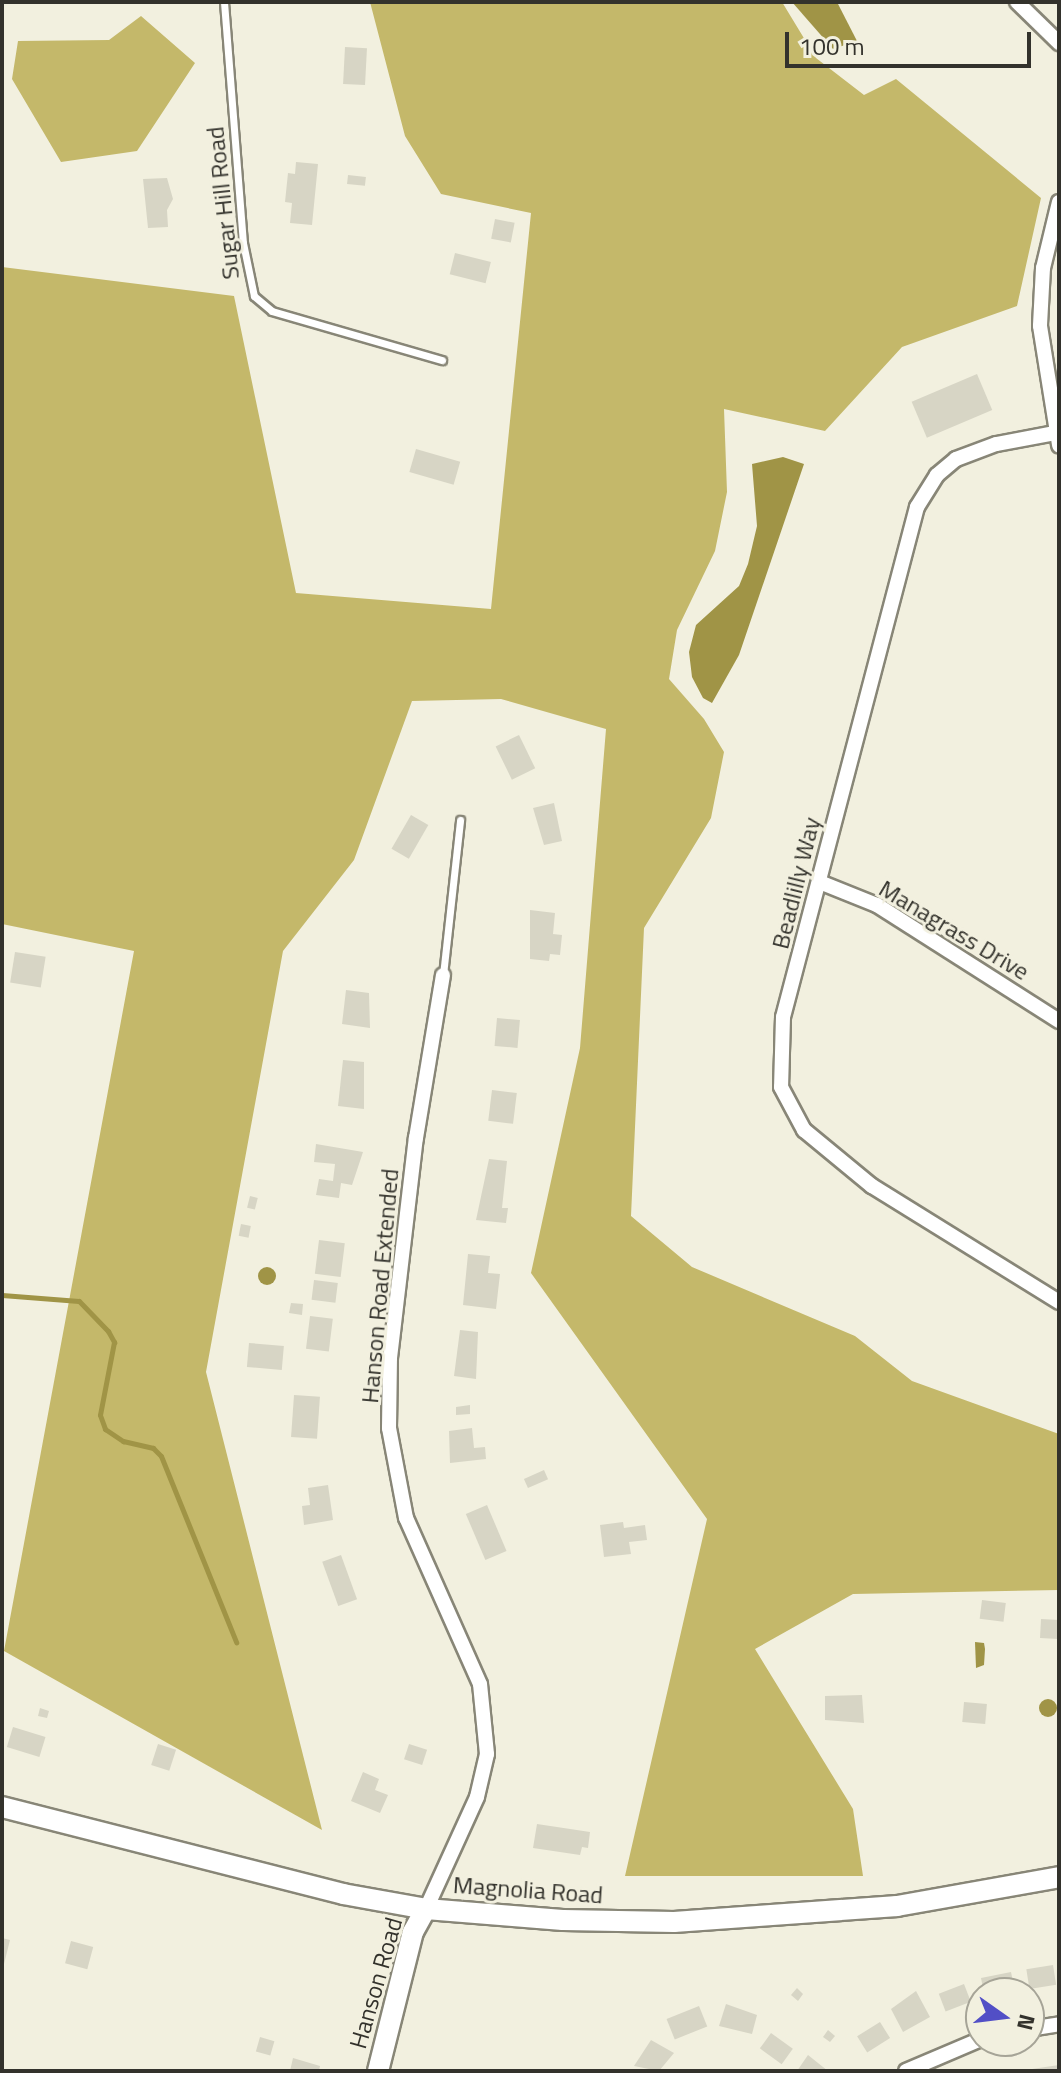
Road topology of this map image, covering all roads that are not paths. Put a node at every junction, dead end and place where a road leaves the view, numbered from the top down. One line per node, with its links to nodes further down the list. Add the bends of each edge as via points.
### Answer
1 (224, 2): 5 (lane, Sugar Hill Road, via 243,243 254,296 272,311)
2 (1017, 2): 3 (street)
3 (1059, 43)
4 (1059, 202): 6 (street, via 1043,268 1040,326)
5 (442, 360)
6 (1057, 439): 8 (street, Beadlilly Way, via 996,444 956,459 937,475 917,507 857,726)
7 (460, 820): 9 (lane)
8 (822, 883): 10 (street, Managrass Drive, via 877,905); 11 (street, Beadlilly Way, via 783,1017 781,1087 804,1130 872,1186)
9 (443, 975): 14 (street, Hanson Road Extended, via 416,1138 390,1358 389,1428 406,1518 480,1684 487,1754 477,1797)
10 (1059, 1021)
11 (1059, 1302)
12 (2, 1807): 14 (main road, Magnolia Road, via 343,1894)
13 (1059, 1877): 14 (main road, Magnolia Road, via 897,1906 674,1922)
14 (426, 1909): 16 (main road, Hanson Road, via 413,1932)
15 (965, 2046): 17 (street)
16 (378, 2071)
17 (906, 2071)

